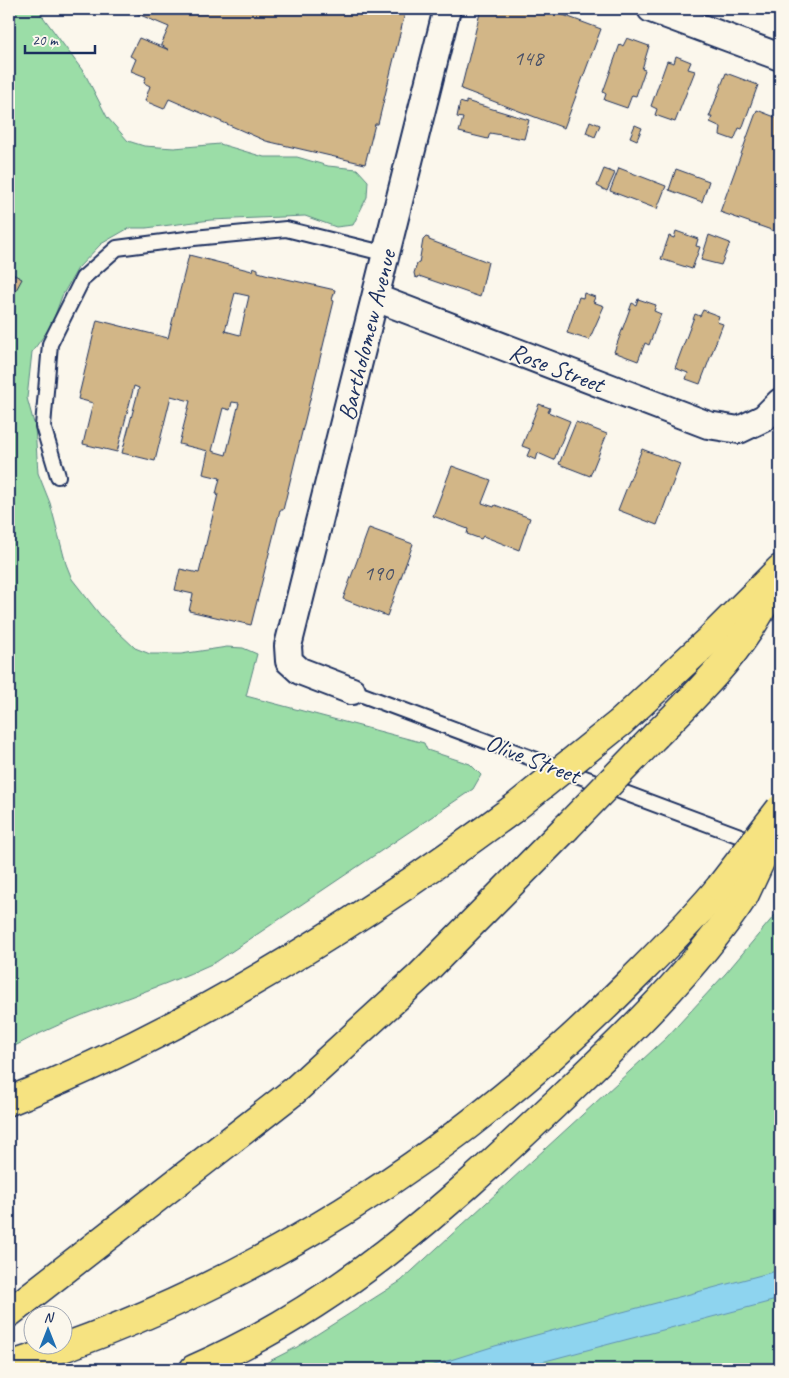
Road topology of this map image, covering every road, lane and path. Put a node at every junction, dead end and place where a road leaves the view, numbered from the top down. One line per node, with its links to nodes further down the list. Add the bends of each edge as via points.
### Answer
1 (448, 9): 4 (street, Bartholomew Avenue)
2 (651, 9): 3 (street)
3 (780, 57)
4 (387, 254): 5 (street, Bartholomew Avenue); 7 (lane, via 286,229 117,248 83,278 50,344 43,426)
5 (376, 298): 6 (street, Rose Street, via 708,425 740,430 764,418); 9 (street, Bartholomew Avenue, via 288,646)
6 (780, 402)
7 (58, 476)
8 (780, 568): 14 (highway, bridge, via 621,722 513,809 401,888 256,978 121,1052); 15 (highway, bridge, via 761,612 713,677 420,976 269,1112)
9 (289, 661): 10 (street, Olive Street, via 300,671)
10 (352, 691): 12 (lane, Olive Street)
11 (780, 810): 13 (highway, bridge)
12 (780, 851)
13 (732, 892): 16 (highway, via 681,931 574,1037 507,1096 439,1148 351,1207 188,1296 104,1333); 17 (highway, via 710,943 650,1010 554,1105 419,1229 370,1268 281,1326)
14 (9, 1101)
15 (9, 1313)
16 (9, 1366)
17 (194, 1369)

